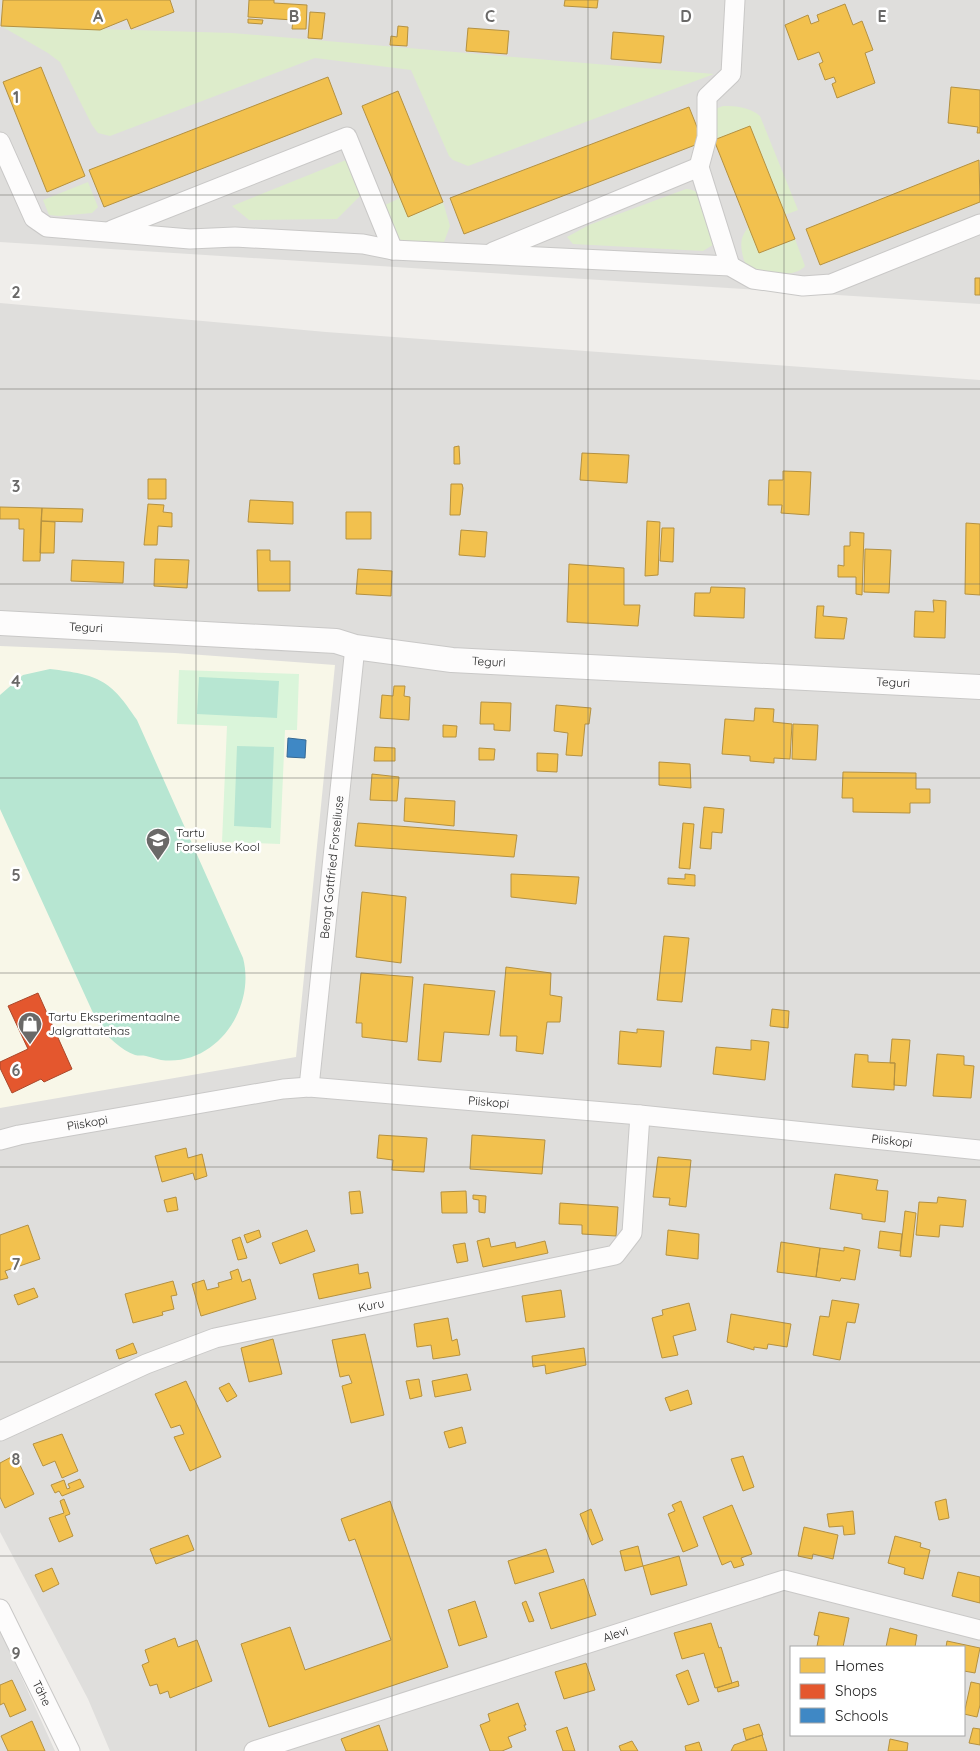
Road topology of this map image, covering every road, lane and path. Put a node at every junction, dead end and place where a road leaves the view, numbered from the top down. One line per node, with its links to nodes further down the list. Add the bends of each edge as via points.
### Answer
1 (735, 0): 3 (street, via 731,74 707,97 707,137)
2 (0, 142): 5 (street, via 34,218 47,227)
3 (698, 167): 7 (street); 8 (street)
4 (980, 224): 8 (street, via 831,284 803,286 753,278)
5 (108, 232): 6 (street, via 190,239 235,236 344,243); 6 (street, via 347,137)
6 (393, 250): 7 (street)
7 (487, 254): 8 (street)
8 (730, 266)
9 (0, 623): 10 (street, Teguri, via 336,642)
10 (355, 647): 11 (street, Teguri, via 452,660); 12 (street, Bengt Gottfried Forseliuse)
11 (980, 687)
12 (309, 1087): 13 (street, Piiskopi); 14 (street, Piiskopi, via 283,1088)
13 (640, 1115): 15 (street, Piiskopi); 16 (street, Kuru, via 632,1233 615,1255 216,1338 146,1364)
14 (0, 1140)
15 (980, 1150)
16 (0, 1431)
17 (0, 1609): 19 (street, Tähe)
18 (980, 1630): 20 (street, Alevi, via 784,1580)
19 (70, 1751)
20 (254, 1751)

